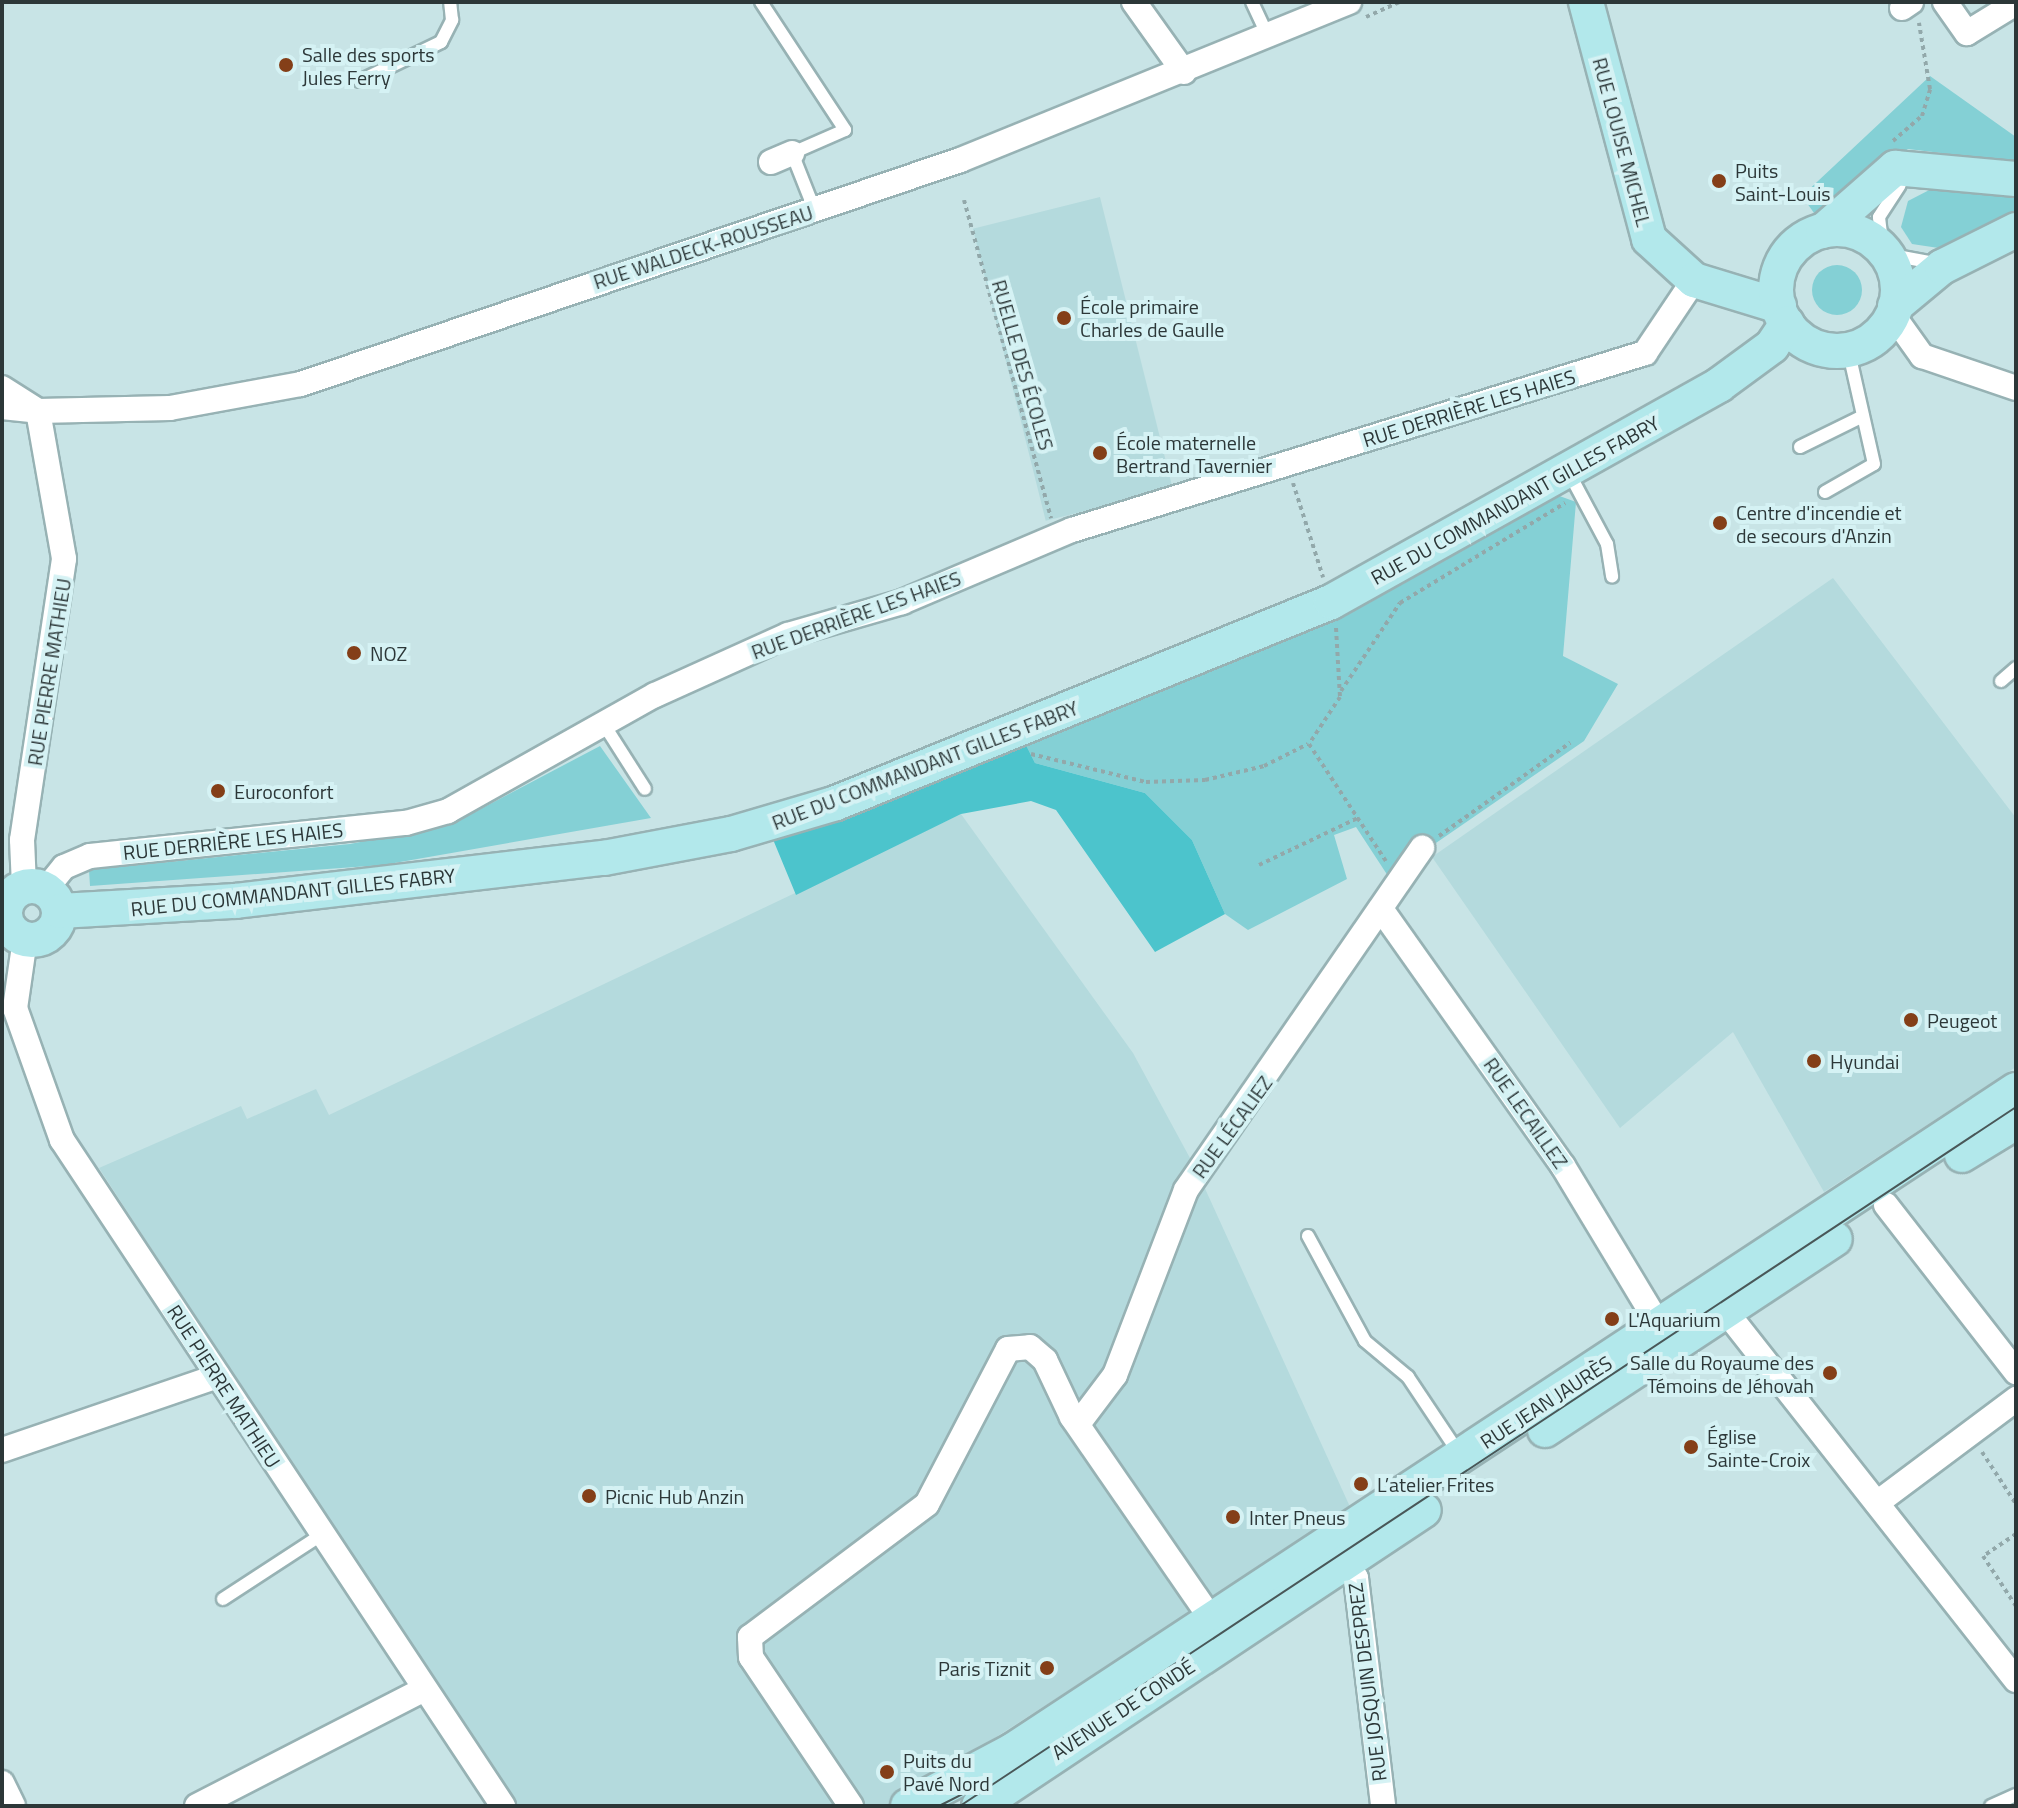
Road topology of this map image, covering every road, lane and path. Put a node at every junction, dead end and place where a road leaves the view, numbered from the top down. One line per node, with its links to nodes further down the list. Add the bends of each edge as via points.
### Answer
1 (450, 2): 12 (lane, via 452,20 441,42)
2 (761, 2): 17 (lane, via 845,130 782,158)
3 (1134, 2): 11 (street)
4 (1252, 2): 10 (lane)
5 (1349, 2): 10 (street, RUE WALDECK-ROUSSEAU)
6 (1586, 2): 23 (street, RUE LOUISE MICHEL, via 1645,230)
7 (1945, 2): 8 (street, via 1967,33)
8 (2016, 3)
9 (1907, 5): 14 (path, via 1924,27 1930,89 1922,116 1895,138)
10 (1268, 37): 11 (street, RUE WALDECK-ROUSSEAU)
11 (1184, 72): 17 (street, RUE WALDECK-ROUSSEAU)
12 (360, 81)
13 (1937, 170): 14 (street, via 1907,166); 15 (street); 21 (lane, via 1899,186 1883,205)
14 (1883, 174): 19 (street)
15 (2016, 179)
16 (964, 200): 37 (path, RUELLE DES ÉCOLES)
17 (815, 211): 31 (street, RUE WALDECK-ROUSSEAU, via 293,387 170,408)
18 (2016, 230): 22 (street)
19 (1823, 231): 20 (street); 21 (street, via 1856,232)
20 (1789, 252): 23 (street, via 1759,276); 25 (street, via 1777,278)
21 (1884, 252): 22 (lane, via 1928,263); 24 (street, via 1897,279)
22 (1964, 255): 24 (street)
23 (1708, 284): 25 (street, RUE LOUISE MICHEL); 34 (street, RUE DERRIÈRE LES HAIES, via 1645,353)
24 (1894, 310): 26 (street, via 1873,339); 28 (street, via 1917,353)
25 (1783, 315): 26 (street); 27 (street, RUE DU COMMANDANT GILLES FABRY, via 1772,346)
26 (1838, 349): 27 (street, RUE DU COMMANDANT GILLES FABRY); 32 (lane)
27 (1719, 385): 35 (street, RUE DU COMMANDANT GILLES FABRY)
28 (2016, 387)
29 (2, 388): 31 (street)
30 (2, 407): 31 (street, RUE WALDECK-ROUSSEAU)
31 (38, 411): 53 (street, RUE PIERRE MATHIEU, via 65,571 22,840)
32 (1863, 416): 33 (lane); 36 (lane, via 1874,464)
33 (1800, 447)
34 (1287, 465): 37 (street, RUE DERRIÈRE LES HAIES); 39 (path)
35 (1573, 479): 38 (lane, via 1607,544); 39 (street, RUE DU COMMANDANT GILLES FABRY); 42 (path, via 1558,511 1400,603)
36 (1825, 492)
37 (1057, 536): 43 (street, RUE DERRIÈRE LES HAIES, via 921,595 788,635)
38 (1612, 577)
39 (1331, 602): 42 (path); 44 (street, RUE DU COMMANDANT GILLES FABRY)
40 (2016, 668): 41 (lane)
41 (2001, 681)
42 (1340, 693): 46 (path, via 1333,715)
43 (603, 723): 47 (lane); 53 (street, RUE DERRIÈRE LES HAIES, via 438,815 90,856 64,867)
44 (997, 741): 46 (path, via 1006,762 1033,753 1146,782 1234,773); 53 (street, RUE DU COMMANDANT GILLES FABRY, via 777,822 651,851 236,901)
45 (1570, 743): 49 (path)
46 (1309, 744): 48 (path)
47 (645, 789)
48 (1358, 818): 50 (path); 51 (path)
49 (1422, 848): 50 (path); 52 (street, RUE LÉCALIEZ)
50 (1381, 851): 52 (path)
51 (1259, 865)
52 (1399, 881): 54 (street, RUE LÉCALIEZ)
53 (27, 902): 55 (street, via 10,929); 55 (street, via 50,934)
54 (1381, 909): 62 (street, RUE LECAILLEZ, via 1567,1173); 66 (street, RUE LÉCALIEZ, via 1186,1190 1115,1375)
55 (25, 939): 56 (street, RUE PIERRE MATHIEU)
56 (9, 1011): 64 (street, RUE PIERRE MATHIEU, via 62,1140)
57 (2016, 1090): 61 (street, RUE JEAN JAURÈS)
58 (2016, 1122): 59 (street, RUE JEAN JAURÈS)
59 (1886, 1205): 61 (street, RUE JEAN JAURÈS); 63 (street)
60 (1308, 1236): 69 (lane, via 1365,1341 1408,1377)
61 (1719, 1303): 62 (street, RUE JEAN JAURÈS); 70 (street); 74 (street, AVENUE DE CONDÉ)
62 (1659, 1325): 69 (street, RUE JEAN JAURÈS)
63 (2016, 1372)
64 (218, 1376): 68 (street); 73 (street, RUE PIERRE MATHIEU)
65 (2016, 1399): 70 (street)
66 (1078, 1424): 77 (street); 86 (street, via 1040,1354 1023,1345 1008,1349 927,1504 750,1637 751,1657)
67 (1988, 1440): 71 (path, via 1978,1446)
68 (2, 1450)
69 (1462, 1458): 74 (street, RUE JEAN JAURÈS)
70 (1877, 1503): 78 (street)
71 (2016, 1504)
72 (2016, 1534): 76 (path, via 1983,1556)
73 (321, 1535): 75 (lane); 79 (street, RUE PIERRE MATHIEU)
74 (1341, 1549): 77 (street, RUE JEAN JAURÈS); 88 (street, AVENUE DE CONDÉ); 89 (street, RUE JOSQUIN DESPREZ, via 1358,1589)
75 (223, 1599)
76 (2016, 1606)
77 (1212, 1620): 87 (street, RUE JEAN JAURÈS, via 1012,1751)
78 (2016, 1680)
79 (423, 1690): 82 (street); 85 (street, RUE PIERRE MATHIEU)
80 (2, 1783): 83 (street)
81 (2016, 1795): 90 (lane)
82 (224, 1800): 84 (street)
83 (13, 1806)
84 (197, 1806)
85 (503, 1806)
86 (851, 1806)
87 (908, 1806)
88 (979, 1806)
89 (1383, 1806)
90 (1991, 1806)

